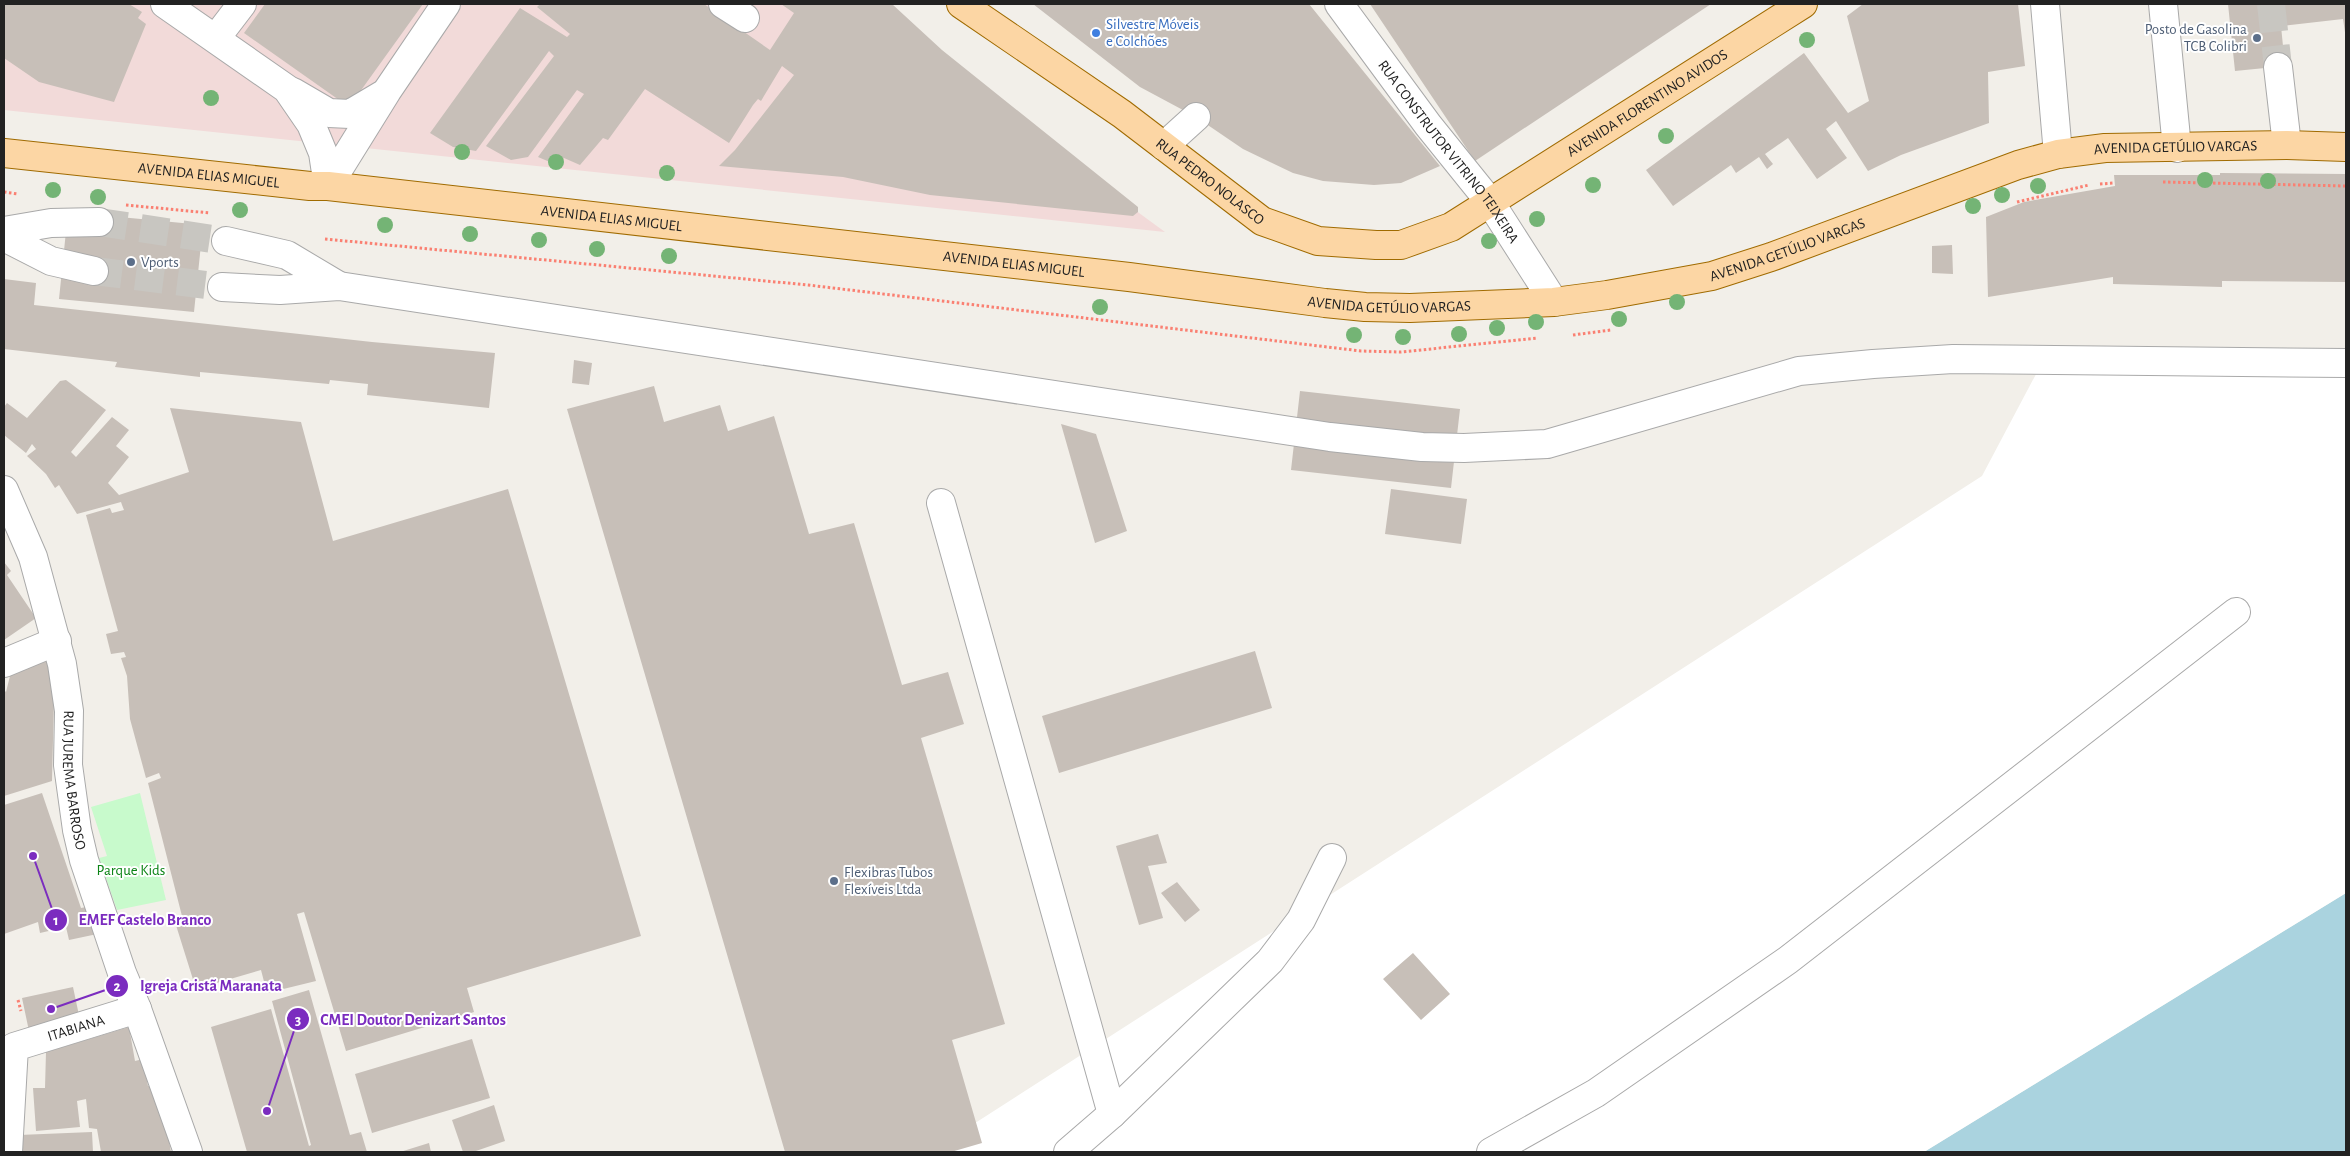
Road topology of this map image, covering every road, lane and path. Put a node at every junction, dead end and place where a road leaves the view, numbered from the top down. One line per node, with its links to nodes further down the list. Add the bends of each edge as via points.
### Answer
1 (165, 4): 9 (street)
2 (242, 4): 9 (street)
3 (446, 4): 12 (street)
4 (961, 4): 15 (main road, RUA PEDRO NOLASCO)
5 (1339, 4): 21 (street, RUA CONSTRUTOR VITRINO TEIXEIRA, via 1420,128)
6 (1803, 4): 21 (main road, AVENIDA FLORENTINO AVIDOS)
7 (2045, 4): 19 (street)
8 (2164, 4): 17 (street)
9 (216, 38): 11 (street)
10 (2278, 67): 14 (street)
11 (287, 89): 12 (street, via 330,112 350,114); 20 (street, via 311,124 323,153)
12 (387, 91): 20 (street)
13 (1196, 117): 15 (street)
14 (2287, 145): 16 (main road, AVENIDA GETÚLIO VARGAS); 17 (main road, AVENIDA GETÚLIO VARGAS)
15 (1164, 146): 21 (main road, RUA PEDRO NOLASCO, via 1262,221 1318,241 1401,245 1450,227)
16 (2346, 147)
17 (2177, 148): 19 (main road, AVENIDA GETÚLIO VARGAS, via 2105,148)
18 (4, 153): 20 (main road, AVENIDA ELIAS MIGUEL)
19 (2058, 154): 30 (main road, AVENIDA GETÚLIO VARGAS, via 1712,276)
20 (328, 186): 29 (main road, AVENIDA ELIAS MIGUEL)
21 (1490, 202): 30 (street, RUA CONSTRUTOR VITRINO TEIXEIRA)
22 (99, 222): 23 (street, via 51,222)
23 (4, 231)
24 (4, 237): 26 (street, via 50,261)
25 (226, 241): 27 (street, via 287,255)
26 (94, 271)
27 (339, 286): 28 (street, via 280,290); 31 (street, via 1330,437 1464,448 1547,444 1799,371 1953,358)
28 (222, 287)
29 (1219, 288): 30 (main road, AVENIDA GETÚLIO VARGAS, via 1365,307)
30 (1554, 302)
31 (2346, 363)
32 (4, 490): 35 (street, RUA JUREMA BARROSO, via 33,557)
33 (941, 503): 39 (street)
34 (2236, 612): 43 (street, via 1788,960 1596,1092)
35 (57, 641): 36 (street); 38 (street, RUA JUREMA BARROSO, via 67,686 68,765 77,830 84,860)
36 (4, 663)
37 (1332, 858): 39 (street, via 1301,920 1270,961)
38 (137, 1009): 40 (street, ITABIANA, via 14,1047); 41 (street, RUA JUREMA BARROSO)
39 (1112, 1114): 42 (street)
40 (8, 1152)
41 (188, 1152)
42 (1068, 1152)
43 (1491, 1152)

